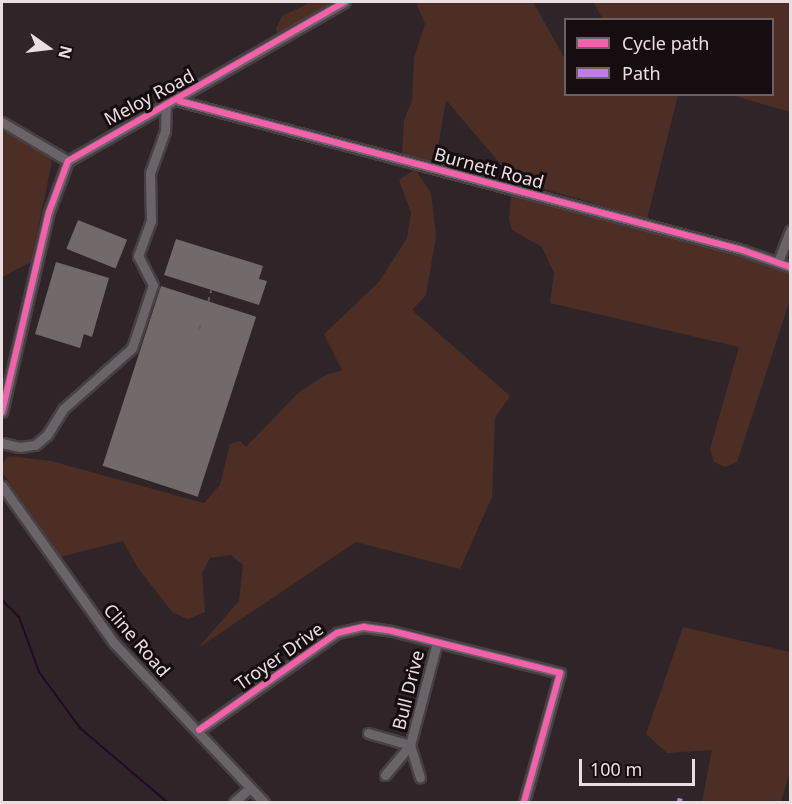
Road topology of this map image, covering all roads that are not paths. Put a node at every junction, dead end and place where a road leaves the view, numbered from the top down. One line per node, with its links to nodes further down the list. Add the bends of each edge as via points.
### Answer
1 (345, 2): 2 (street, Meloy Road)
2 (179, 101): 3 (street, Meloy Road); 7 (street, Burnett Road)
3 (166, 107): 5 (street, Meloy Road, via 85,148); 10 (street, via 165,131 150,173 151,221 138,256 153,285 132,348 63,409 47,435 35,445)
4 (2, 122): 5 (street)
5 (68, 161): 9 (street, via 49,212)
6 (790, 230): 7 (street)
7 (778, 262): 8 (street, Burnett Road)
8 (790, 267)
9 (2, 412)
10 (2, 443)
11 (2, 486): 13 (street, Cline Road, via 114,644)
12 (437, 643): 13 (street, Troyer Drive, via 375,628 337,633); 15 (street, Bull Drive); 21 (street, Troyer Drive, via 560,673)
13 (200, 730): 18 (street, Cline Road)
14 (368, 733): 15 (street)
15 (410, 745): 16 (street); 17 (street)
16 (385, 776)
17 (420, 777)
18 (250, 788): 19 (street); 20 (street, Cline Road)
19 (234, 802)
20 (264, 802)
21 (524, 802)

